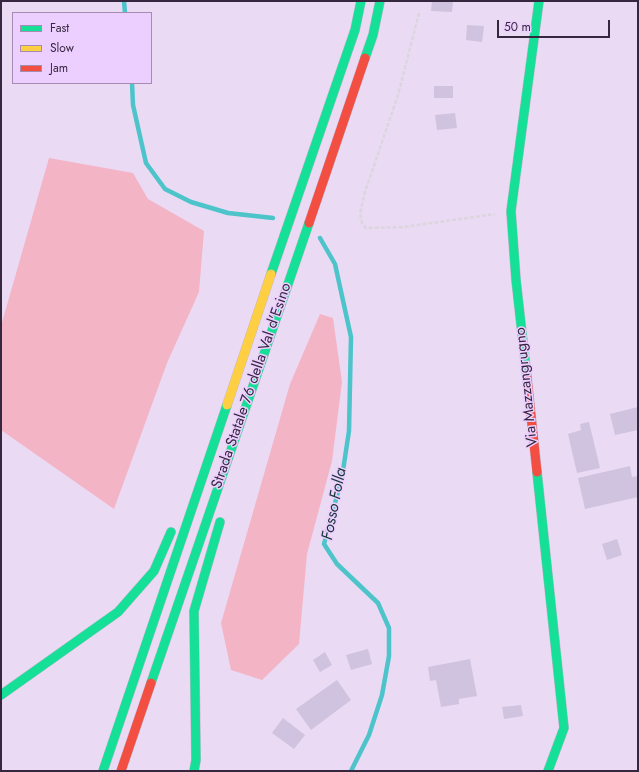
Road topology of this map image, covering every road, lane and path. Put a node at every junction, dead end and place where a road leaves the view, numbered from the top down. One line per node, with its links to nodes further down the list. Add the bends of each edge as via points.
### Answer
1 (361, 1): 6 (main road, Strada Statale 76 della Val d'Esino, via 356,30)
2 (380, 1): 7 (main road, Strada Statale 76 della Val d'Esino, via 373,35)
3 (539, 1): 5 (main road, Via Mazzangrugno)
4 (419, 13): 5 (path, via 398,95 365,192 360,214 362,223 366,228 404,227 466,220)
5 (511, 211): 14 (main road, Via Mazzangrugno, via 516,280 564,728)
6 (203, 475): 8 (main road, via 166,541 154,571 118,612); 10 (main road, Strada Statale 76 della Val d'Esino)
7 (219, 482): 9 (main road, via 222,509 194,611); 11 (main road, Strada Statale 76 della Val d'Esino)
8 (1, 695)
9 (196, 760): 12 (main road); 13 (main road)
10 (103, 771)
11 (121, 771)
12 (194, 771)
13 (202, 771)
14 (548, 771)

